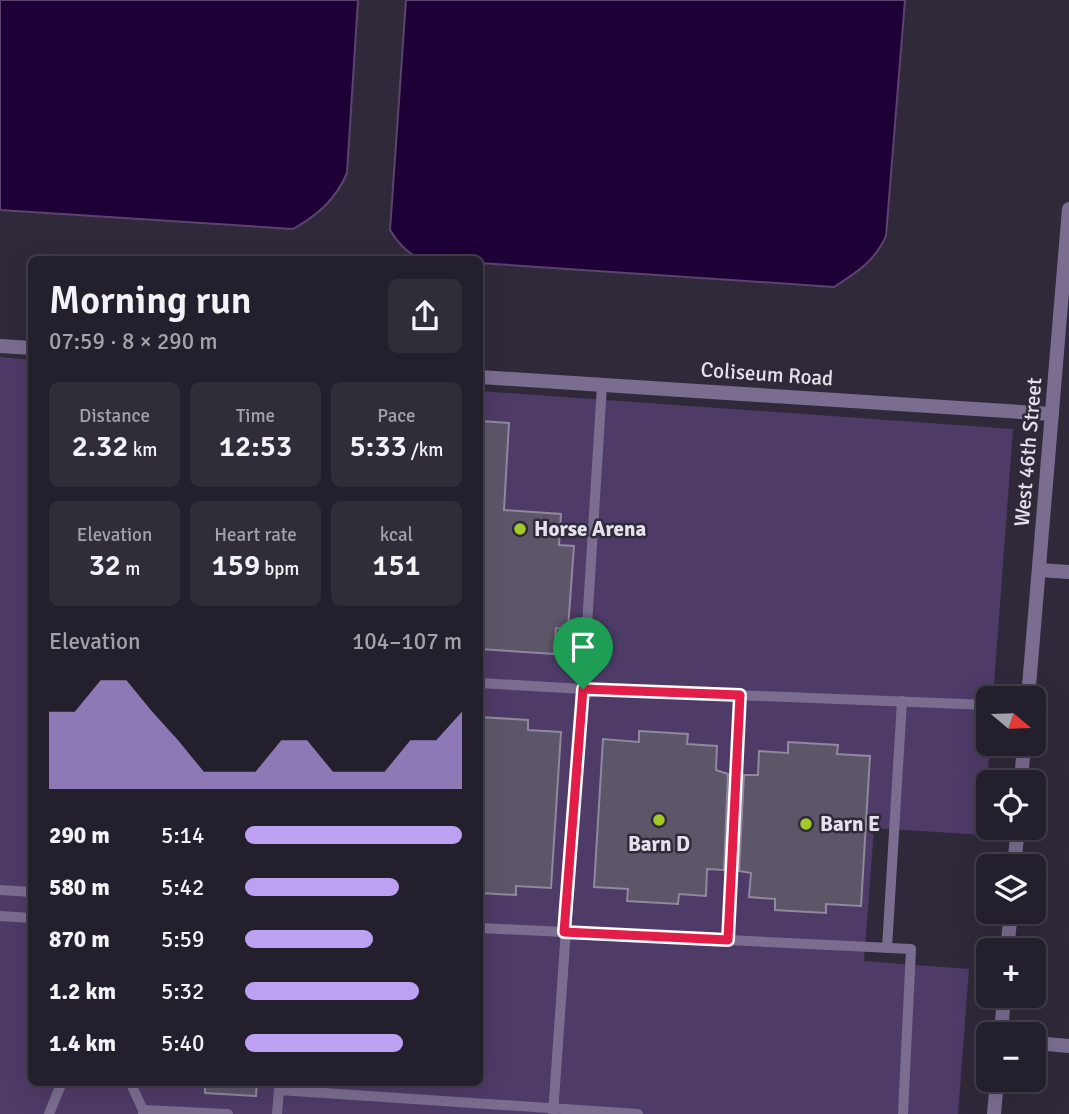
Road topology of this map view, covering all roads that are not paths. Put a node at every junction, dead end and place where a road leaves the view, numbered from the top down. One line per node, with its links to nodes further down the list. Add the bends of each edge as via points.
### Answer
1 (1069, 209): 6 (street, West 46th Street)
2 (0, 346): 3 (street)
3 (28, 348)
4 (483, 377): 5 (street, Coliseum Road)
5 (602, 385): 6 (street, Coliseum Road); 11 (lane)
6 (1052, 414): 7 (street, West 46th Street)
7 (1039, 569): 8 (street); 10 (street, West 46th Street)
8 (1069, 572)
9 (483, 683): 11 (lane)
10 (1029, 686)
11 (583, 689): 12 (lane); 20 (lane)
12 (740, 695): 13 (lane); 21 (lane)
13 (902, 701): 14 (lane); 22 (lane)
14 (976, 704)
15 (0, 890): 16 (lane)
16 (28, 892)
17 (0, 916): 18 (lane)
18 (28, 918)
19 (483, 928): 20 (lane)
20 (564, 932): 21 (lane); 29 (lane)
21 (728, 940): 22 (lane)
22 (887, 948): 35 (lane, via 911,949)
23 (1046, 1044): 24 (street)
24 (1069, 1046)
25 (60, 1086): 31 (lane)
26 (132, 1086): 30 (lane)
27 (279, 1086): 29 (lane); 33 (lane)
28 (996, 1092): 36 (street)
29 (554, 1111): 34 (lane)
30 (143, 1112): 32 (lane)
31 (49, 1114)
32 (228, 1114)
33 (277, 1114)
34 (638, 1114)
35 (903, 1114)
36 (994, 1114)

